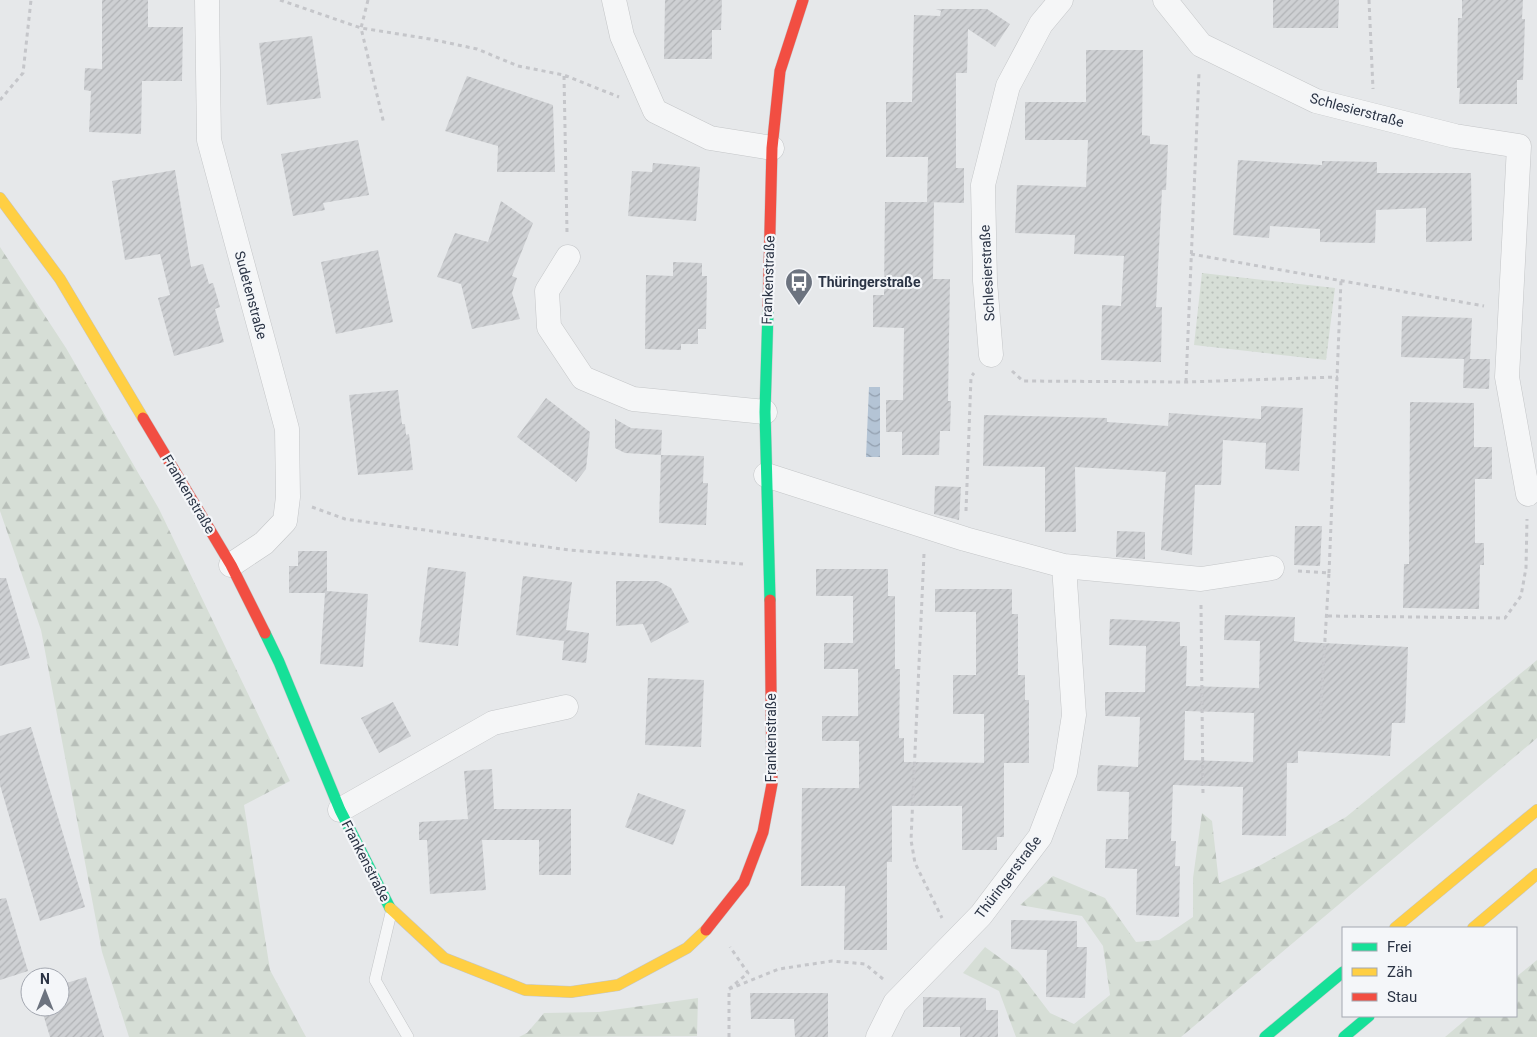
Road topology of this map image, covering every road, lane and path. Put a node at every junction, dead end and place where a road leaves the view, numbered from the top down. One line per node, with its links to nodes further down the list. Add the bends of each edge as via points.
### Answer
1 (31, 0): 13 (path, via 22,73)
2 (207, 0): 30 (street, Sudetenstraße, via 209,140 287,429)
3 (280, 0): 10 (path)
4 (368, 0): 10 (path)
5 (614, 0): 14 (street, via 622,36)
6 (802, 0): 18 (main road, Frankenstraße, via 780,71)
7 (1061, 0): 24 (street, Schlesierstraße, via 1041,24 1008,86 983,185 985,281)
8 (1165, 0): 11 (street, Schlesierstraße)
9 (1369, 0): 15 (path)
10 (361, 28): 12 (path, via 477,49 518,66); 16 (path)
11 (1201, 45): 15 (street, Schlesierstraße, via 1316,101); 20 (path)
12 (564, 75): 14 (path); 21 (path)
13 (0, 100)
14 (655, 111): 18 (street, via 710,138)
15 (1374, 116): 17 (street, Schlesierstraße, via 1455,136)
16 (384, 124)
17 (1528, 145): 23 (street, Schlesierstraße)
18 (772, 148): 27 (main road, Frankenstraße)
19 (0, 198): 33 (main road, Frankenstraße, via 60,279)
20 (1191, 254): 22 (path); 26 (path)
21 (568, 257): 27 (street, via 547,291 549,327 583,378 633,399)
22 (1340, 280): 23 (path); 25 (path)
23 (1509, 311): 29 (street, Schlesierstraße, via 1507,377)
24 (991, 355): 26 (path, via 1023,380); 32 (path, via 971,377)
25 (1338, 377): 26 (path); 37 (path)
26 (1186, 382)
27 (765, 412): 28 (main road, Frankenstraße)
28 (766, 475): 31 (street); 34 (main road, Frankenstraße)
29 (1528, 494): 39 (path, via 1526,568 1521,596 1505,618)
30 (288, 498): 33 (street, Sudetenstraße, via 285,521 264,544); 34 (path, via 345,519 569,550)
31 (926, 527): 32 (street); 46 (path, via 911,840 915,863)
32 (965, 539): 35 (street)
33 (231, 564): 43 (main road, Frankenstraße, via 279,662)
34 (770, 566): 47 (main road, Frankenstraße, via 772,784 763,832 744,882 714,924 687,948 618,985 571,992 525,990 444,958)
35 (1064, 566): 38 (street); 53 (street, Thüringerstraße, via 1074,716 1065,772 1059,788 1040,837 981,915)
36 (1272, 568): 37 (path); 38 (street)
37 (1329, 573): 39 (path)
38 (1201, 579): 42 (path)
39 (1328, 616): 41 (path)
40 (566, 707): 43 (street, Frankenstraße, via 493,723)
41 (1320, 722)
42 (1203, 795)
43 (340, 810): 47 (main road, Frankenstraße)
44 (1537, 810): 48 (main road)
45 (1537, 874): 49 (main road)
46 (935, 907)
47 (391, 912): 55 (lane, Frankenstraße, via 375,980)
48 (1396, 927)
49 (1474, 927)
50 (748, 973): 52 (path)
51 (1342, 973): 58 (main road)
52 (729, 989): 53 (path, via 779,970 832,961 865,964); 56 (path)
53 (902, 994): 57 (street, Thüringerstraße, via 894,1002)
54 (1368, 1017): 59 (main road)
55 (408, 1037)
56 (729, 1037)
57 (878, 1037)
58 (1265, 1037)
59 (1344, 1037)

